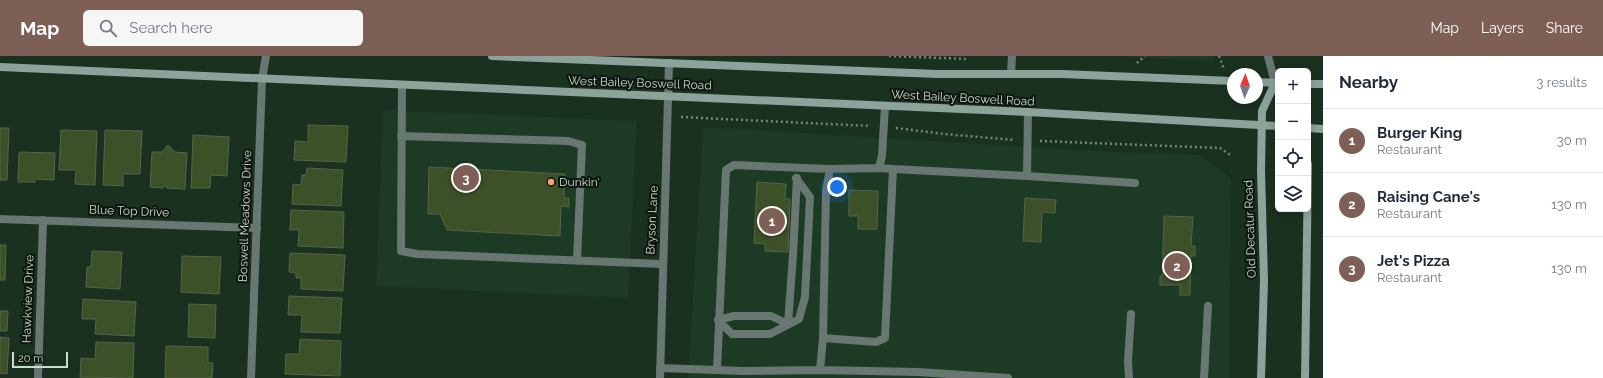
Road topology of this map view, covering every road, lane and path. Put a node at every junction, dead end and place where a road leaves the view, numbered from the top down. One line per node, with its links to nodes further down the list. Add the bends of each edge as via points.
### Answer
1 (266, 56): 11 (street, Boswell Meadows Drive)
2 (492, 56): 6 (main road, West Bailey Boswell Road)
3 (1012, 56): 8 (street)
4 (1219, 56): 9 (path)
5 (1268, 56): 10 (street)
6 (669, 60): 8 (main road, West Bailey Boswell Road, via 937,74); 19 (street, Bryson Lane)
7 (0, 67): 11 (main road, West Bailey Boswell Road)
8 (1012, 74): 12 (main road, West Bailey Boswell Road)
9 (1226, 74)
10 (1275, 78)
11 (262, 79): 17 (main road, West Bailey Boswell Road); 41 (street, Boswell Meadows Drive)
12 (1227, 81)
13 (1263, 83): 14 (main road)
14 (1275, 84)
15 (1311, 84): 16 (main road)
16 (1323, 84)
17 (402, 85): 19 (main road, West Bailey Boswell Road); 28 (street)
18 (1275, 88): 23 (main road, Old Decatur Road, via 1262,111)
19 (669, 97): 20 (main road, West Bailey Boswell Road); 22 (street, Bryson Lane)
20 (885, 106): 21 (main road, West Bailey Boswell Road); 24 (street)
21 (1028, 112): 23 (main road, West Bailey Boswell Road); 29 (street)
22 (668, 116): 24 (path); 43 (street, Bryson Lane)
23 (1262, 125): 25 (main road, West Bailey Boswell Road); 60 (main road, Old Decatur Road, via 1264,280)
24 (884, 126): 29 (path, via 944,134); 32 (street)
25 (1275, 126)
26 (1311, 128): 27 (main road)
27 (1323, 129)
28 (401, 136): 42 (street, via 401,251 417,254); 42 (street, via 568,141 582,145)
29 (1028, 140): 30 (path, via 1220,148); 35 (street)
30 (1232, 156)
31 (797, 168): 34 (street); 37 (street); 46 (street, via 734,165 726,170)
32 (879, 168): 33 (street); 34 (street)
33 (893, 168): 35 (street); 48 (street, via 885,338 876,342)
34 (830, 169): 48 (street, via 826,191)
35 (1028, 176): 38 (street)
36 (1308, 176): 61 (main road)
37 (796, 178): 47 (street); 47 (street, via 810,198 807,266 805,297 799,319)
38 (1135, 182)
39 (0, 219): 40 (street, Blue Top Drive)
40 (43, 220): 41 (street, Blue Top Drive); 54 (street, Hawkview Drive)
41 (257, 228): 55 (street, Boswell Meadows Drive)
42 (576, 261): 43 (street)
43 (662, 264): 49 (street, Bryson Lane)
44 (1208, 306): 59 (street)
45 (1131, 314): 58 (street, via 1128,361)
46 (718, 320): 47 (street, via 734,316 771,316); 47 (street, via 732,334 770,334); 50 (street)
47 (788, 324)
48 (823, 338): 51 (street)
49 (660, 368): 50 (street); 56 (street, Bryson Lane)
50 (717, 370): 52 (street)
51 (820, 370): 52 (street); 53 (street)
52 (744, 374)
53 (918, 375): 57 (street)
54 (38, 378)
55 (251, 378)
56 (660, 378)
57 (1008, 378)
58 (1130, 378)
59 (1204, 378)
60 (1261, 378)
61 (1305, 378)

